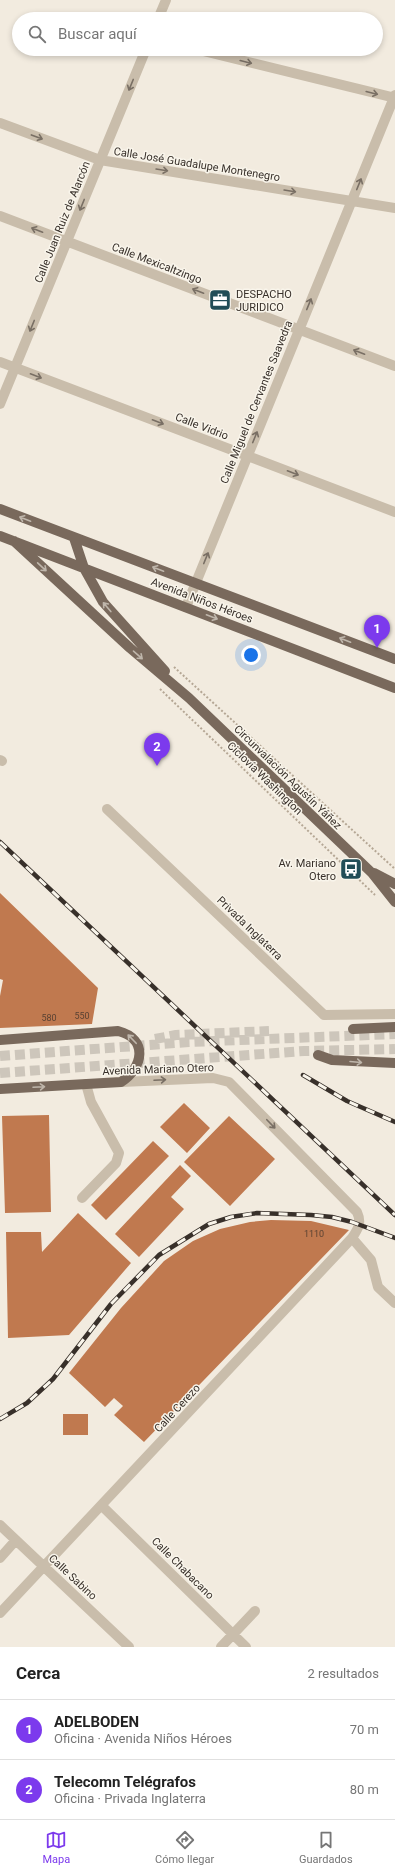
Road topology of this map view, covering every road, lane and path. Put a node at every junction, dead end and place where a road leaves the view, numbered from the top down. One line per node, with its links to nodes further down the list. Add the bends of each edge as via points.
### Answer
1 (166, 0): 2 (street)
2 (161, 12)
3 (143, 56): 7 (street, Calle Juan Ruiz de Alarcón, one-way to 7)
4 (224, 56): 5 (street, one-way to 5)
5 (395, 97): 8 (street, Calle Miguel de Cervantes Saavedra, one-way to 5)
6 (0, 123): 7 (street, Calle José Guadalupe Montenegro, one-way to 7)
7 (100, 160): 8 (street, Calle José Guadalupe Montenegro, one-way to 8); 11 (street, Calle Juan Ruiz de Alarcón, one-way to 11)
8 (352, 201): 9 (street, Calle José Guadalupe Montenegro); 12 (street, Calle Miguel de Cervantes Saavedra, one-way to 8)
9 (395, 208)
10 (0, 216): 11 (street, Calle Mexicaltzingo, one-way to 10)
11 (67, 241): 12 (street, Calle Mexicaltzingo, one-way to 11); 15 (street, Calle Juan Ruiz de Alarcón, one-way to 15)
12 (299, 330): 14 (street, Calle Mexicaltzingo, one-way to 12); 17 (street, Calle Miguel de Cervantes Saavedra, one-way to 12)
13 (0, 362): 15 (street, Calle Vidrio)
14 (395, 366)
15 (15, 368): 16 (street, Calle Juan Ruiz de Alarcón); 17 (street, Calle Vidrio, one-way to 17)
16 (0, 404)
17 (247, 456): 19 (street, Calle Vidrio, one-way to 19); 24 (street, Calle Miguel de Cervantes Saavedra, one-way to 17)
18 (1, 509): 21 (main road, Avenida Niños Héroes, one-way to 18)
19 (395, 512)
20 (0, 536): 22 (main road, Avenida Niños Héroes)
21 (74, 538): 23 (main road, Circunvalación Agustín Yáñez); 24 (main road, Avenida Niños Héroes, one-way to 21)
22 (14, 541): 23 (main road, Avenida Niños Héroes); 30 (main road, Circunvalación Agustín Yáñez, one-way to 30, via 130,648)
23 (84, 568): 25 (main road, Avenida Niños Héroes); 30 (main road, Circunvalación Agustín Yáñez, one-way to 23, via 103,602)
24 (195, 583): 25 (street, Calle Miguel de Cervantes Saavedra); 26 (main road, Avenida Niños Héroes, one-way to 24)
25 (186, 607): 29 (main road, Avenida Niños Héroes, one-way to 29)
26 (395, 659)
27 (173, 666): 32 (path, Ciclovía Washington)
28 (158, 685): 36 (path, Ciclovía Washington)
29 (395, 688)
30 (189, 698): 33 (main road, Circunvalación Agustín Yáñez)
31 (108, 809): 37 (street, Privada Inglaterra, via 324,1015)
32 (395, 869)
33 (372, 873): 34 (main road, Circunvalación Agustín Yáñez); 35 (main road, Circunvalación Agustín Yáñez)
34 (395, 884)
35 (394, 897)
36 (380, 900)
37 (395, 1014)
38 (395, 1027): 39 (main road)
39 (353, 1029)
40 (0, 1040): 43 (main road, one-way to 40, via 132,1073 139,1059 136,1042 124,1032)
41 (318, 1055): 42 (main road, one-way to 42, via 332,1060)
42 (395, 1063)
43 (121, 1082): 44 (main road, Avenida Mariano Otero); 47 (street, Avenida Mariano Otero, one-way to 47, via 213,1078 229,1082)
44 (86, 1084): 45 (main road, Avenida Mariano Otero, one-way to 44); 46 (street, via 91,1102 119,1153 116,1163)
45 (0, 1089)
46 (82, 1198)
47 (357, 1212): 48 (street, Calle Cerezo, via 360,1225)
48 (352, 1238): 49 (street, via 371,1260 378,1287); 50 (street, Calle Cerezo)
49 (395, 1303)
50 (102, 1506): 54 (street, Calle Cerezo); 57 (street, Calle Chabacano)
51 (0, 1525): 52 (street, Calle Sabino)
52 (16, 1540): 53 (street); 54 (street, Calle Sabino)
53 (0, 1558)
54 (45, 1567): 56 (street, Calle Cerezo); 58 (street, Calle Sabino)
55 (255, 1610): 57 (street)
56 (0, 1613)
57 (233, 1634): 59 (street); 60 (street, Calle Chabacano)
58 (129, 1647)
59 (221, 1647)
60 (246, 1647)

